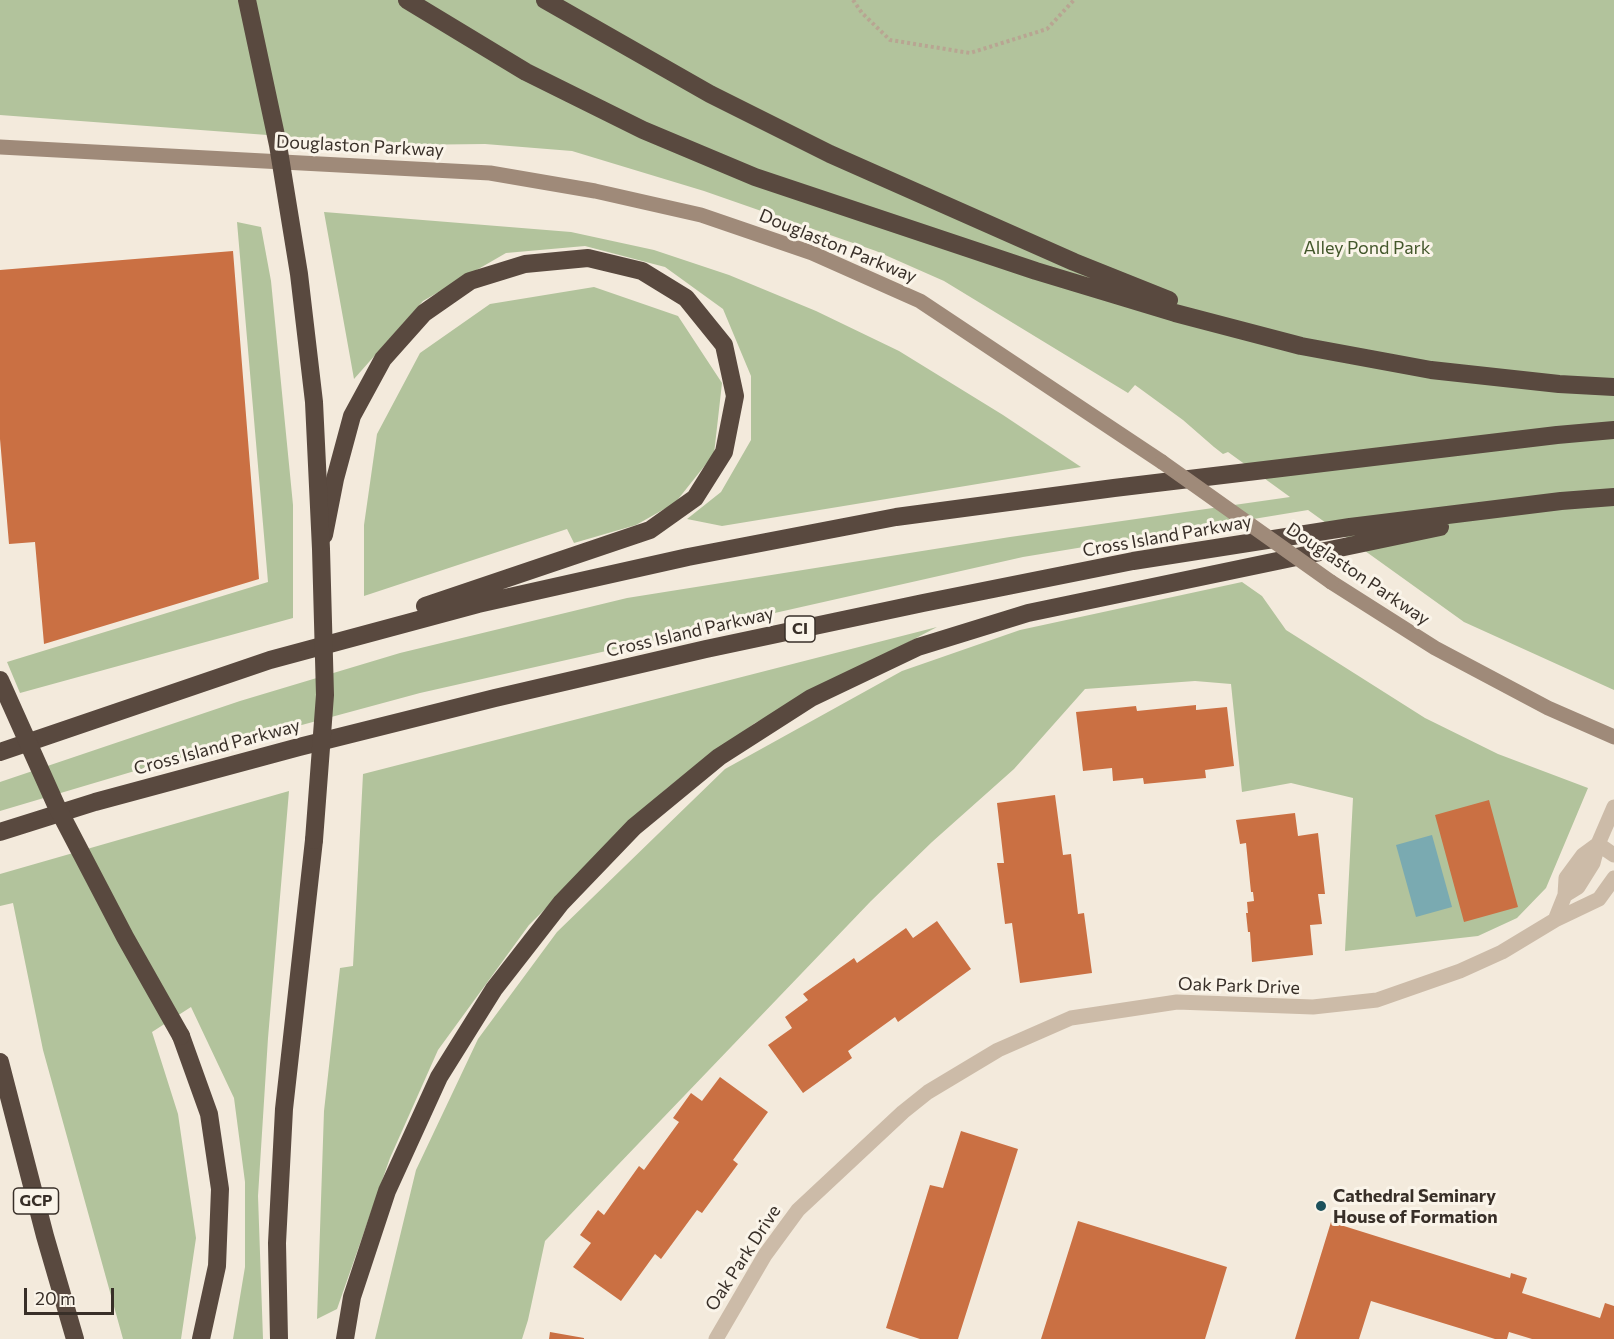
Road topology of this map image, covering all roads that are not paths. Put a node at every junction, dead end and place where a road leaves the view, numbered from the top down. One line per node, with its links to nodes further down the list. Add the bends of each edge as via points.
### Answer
1 (247, 0): 10 (highway, bridge, via 278,145 299,274 314,402)
2 (407, 0): 5 (highway, via 526,72 643,130 755,177 1047,274)
3 (545, 0): 5 (highway, via 710,94 830,154 1095,271 1193,310)
4 (0, 147): 13 (main road, Douglaston Parkway, bridge, via 490,173 701,215 812,253 920,301 1162,462 1331,582 1435,648 1548,708)
5 (1301, 346): 6 (highway, via 1431,370)
6 (1614, 387)
7 (1614, 430): 11 (highway, via 1114,488 896,518 688,557 478,604)
8 (1614, 497): 9 (highway, Cross Island Parkway / CI)
9 (1561, 501): 16 (highway, Cross Island Parkway / CI, via 1350,527 1133,561 706,649 299,747); 25 (highway, via 1006,620 907,652 811,698 719,757 634,827 561,903 494,989 439,1077 387,1191 352,1297)
10 (321, 549): 11 (highway, via 352,416 383,359 424,313 470,281 525,264 588,258 642,271 686,298 724,345 735,396 724,452 695,498 650,530); 24 (highway, bridge, via 325,695 314,840 284,1109 277,1243)
11 (270, 660): 14 (highway)
12 (0, 680): 23 (highway, bridge, via 56,805 181,1036 209,1114 220,1189 217,1266)
13 (1614, 736)
14 (0, 752)
15 (1614, 807): 17 (street)
16 (0, 832)
17 (1598, 844): 18 (street); 20 (street, via 1583,855 1566,878)
18 (1614, 855)
19 (1614, 878): 20 (street, Oak Park Drive, via 1599,899)
20 (1555, 920): 26 (street, Oak Park Drive, via 1502,952 1460,971 1377,1000 1313,1007 1177,1002 1071,1018 998,1050 928,1092 798,1210 765,1255)
21 (0, 1062): 22 (highway, GCP)
22 (75, 1339)
23 (201, 1339)
24 (279, 1339)
25 (345, 1339)
26 (716, 1339)

